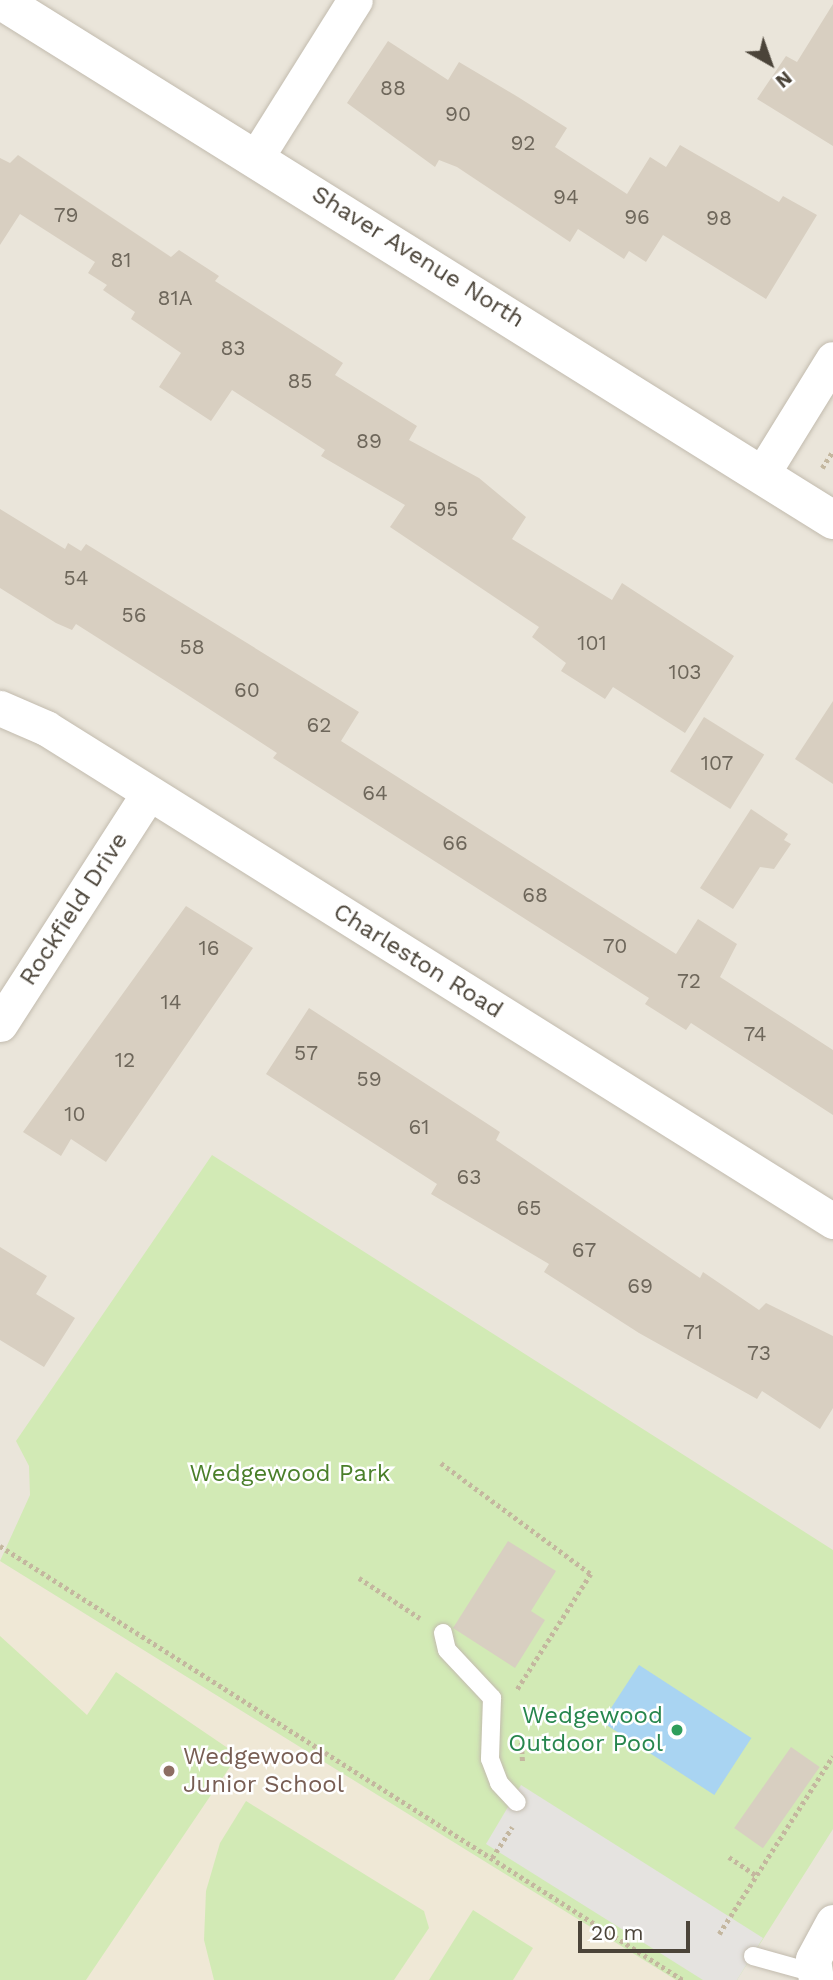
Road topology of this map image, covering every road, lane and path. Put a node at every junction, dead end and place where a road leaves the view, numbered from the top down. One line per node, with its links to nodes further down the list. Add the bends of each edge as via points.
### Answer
1 (0, 0): 3 (street, Shaver Avenue North)
2 (355, 0): 3 (street)
3 (257, 156): 7 (street, Shaver Avenue North)
4 (833, 359): 7 (street)
5 (833, 451): 6 (path, via 819,474)
6 (811, 469)
7 (762, 474): 8 (street, Shaver Avenue North)
8 (833, 520)
9 (0, 708): 10 (street, Charleston Road, via 46,728)
10 (149, 793): 11 (street, Rockfield Drive); 12 (street, Charleston Road)
11 (0, 1024)
12 (833, 1221)
13 (440, 1462): 16 (path, via 591,1574)
14 (0, 1546): 20 (path)
15 (443, 1633): 18 (lane, via 447,1650 492,1698 490,1759)
16 (517, 1687)
17 (833, 1756): 21 (path)
18 (517, 1810): 20 (path)
19 (729, 1857): 21 (path)
20 (492, 1858): 26 (path)
21 (756, 1875): 23 (path)
22 (833, 1922): 25 (street, via 815,1953)
23 (719, 1934)
24 (753, 1956): 25 (lane)
25 (815, 1976)
26 (683, 1980)

